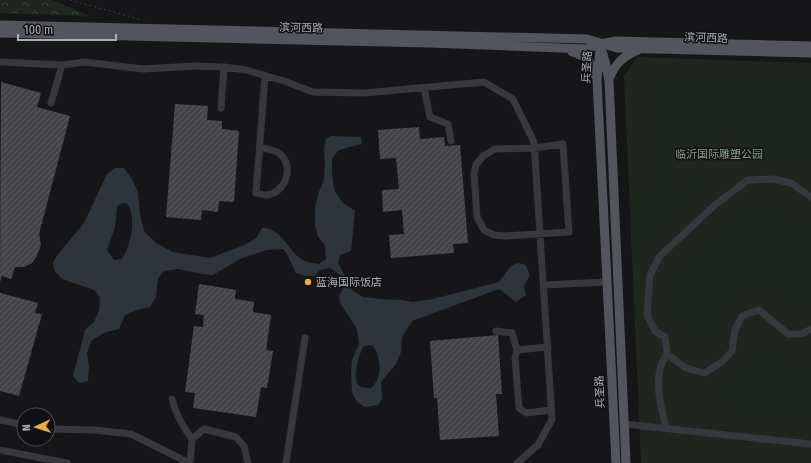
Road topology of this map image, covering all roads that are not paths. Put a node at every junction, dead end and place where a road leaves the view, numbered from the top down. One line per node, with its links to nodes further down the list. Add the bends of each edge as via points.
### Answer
1 (0, 26): 3 (main road, 滨河西路, via 586,39)
2 (0, 33): 5 (main road, 滨河西路)
3 (600, 44): 4 (main road, 滨河西路, via 616,41); 5 (main road, 滨河西路, via 585,49); 6 (main road, 滨河西路, via 617,48); 12 (main road, 兵圣路); 13 (main road, 兵圣路)
4 (811, 46)
5 (562, 48): 12 (main road, via 584,56 592,66)
6 (643, 48): 7 (main road, 滨河西路); 13 (main road, via 627,54 613,69)
7 (811, 53)
8 (0, 62): 9 (street)
9 (62, 65): 10 (street, via 85,62 143,69); 15 (street)
10 (224, 67): 11 (street); 16 (street)
11 (265, 76): 14 (street, via 313,92 364,93); 18 (street)
12 (597, 80): 22 (main road, 兵圣路)
13 (609, 80): 34 (main road, 兵圣路)
14 (424, 88): 17 (street, via 430,117 448,124); 19 (street, via 484,82 513,99 534,142)
15 (51, 103)
16 (220, 108)
17 (451, 141)
18 (260, 147): 18 (street, via 256,193 266,195 276,191 288,174 286,160 279,152)
19 (534, 148): 21 (street); 21 (street, via 563,144 569,232); 21 (street, via 495,149 483,156 476,165 474,174 477,217 484,230 494,235 505,236)
20 (811, 197): 29 (street, via 791,183 773,179 748,180 716,204 660,256 650,275 647,315 655,331 665,338)
21 (540, 235): 23 (street)
22 (606, 282): 23 (street); 45 (main road, 兵圣路)
23 (544, 285): 27 (street)
24 (811, 329): 29 (street, via 802,334 788,334 759,310 742,316 735,330 732,350 722,362 704,373 686,368)
25 (496, 331): 28 (street, via 512,333)
26 (305, 338): 43 (street)
27 (548, 347): 28 (street); 31 (street)
28 (517, 350): 31 (street, via 515,358 519,408 526,413)
29 (667, 354): 35 (street, via 661,363 658,377)
30 (172, 399): 37 (street, via 175,411)
31 (551, 410): 44 (street, via 552,419 538,445)
32 (0, 420): 33 (street)
33 (16, 423)
34 (624, 424): 35 (street); 46 (main road, 兵圣路)
35 (666, 428): 38 (street)
36 (56, 429): 41 (street, via 130,434)
37 (192, 440): 41 (street); 42 (street, via 204,430 236,438 244,446)
38 (811, 444)
39 (0, 450): 40 (street)
40 (67, 463)
41 (190, 463)
42 (248, 463)
43 (286, 463)
44 (518, 463)
45 (616, 463)
46 (626, 463)

